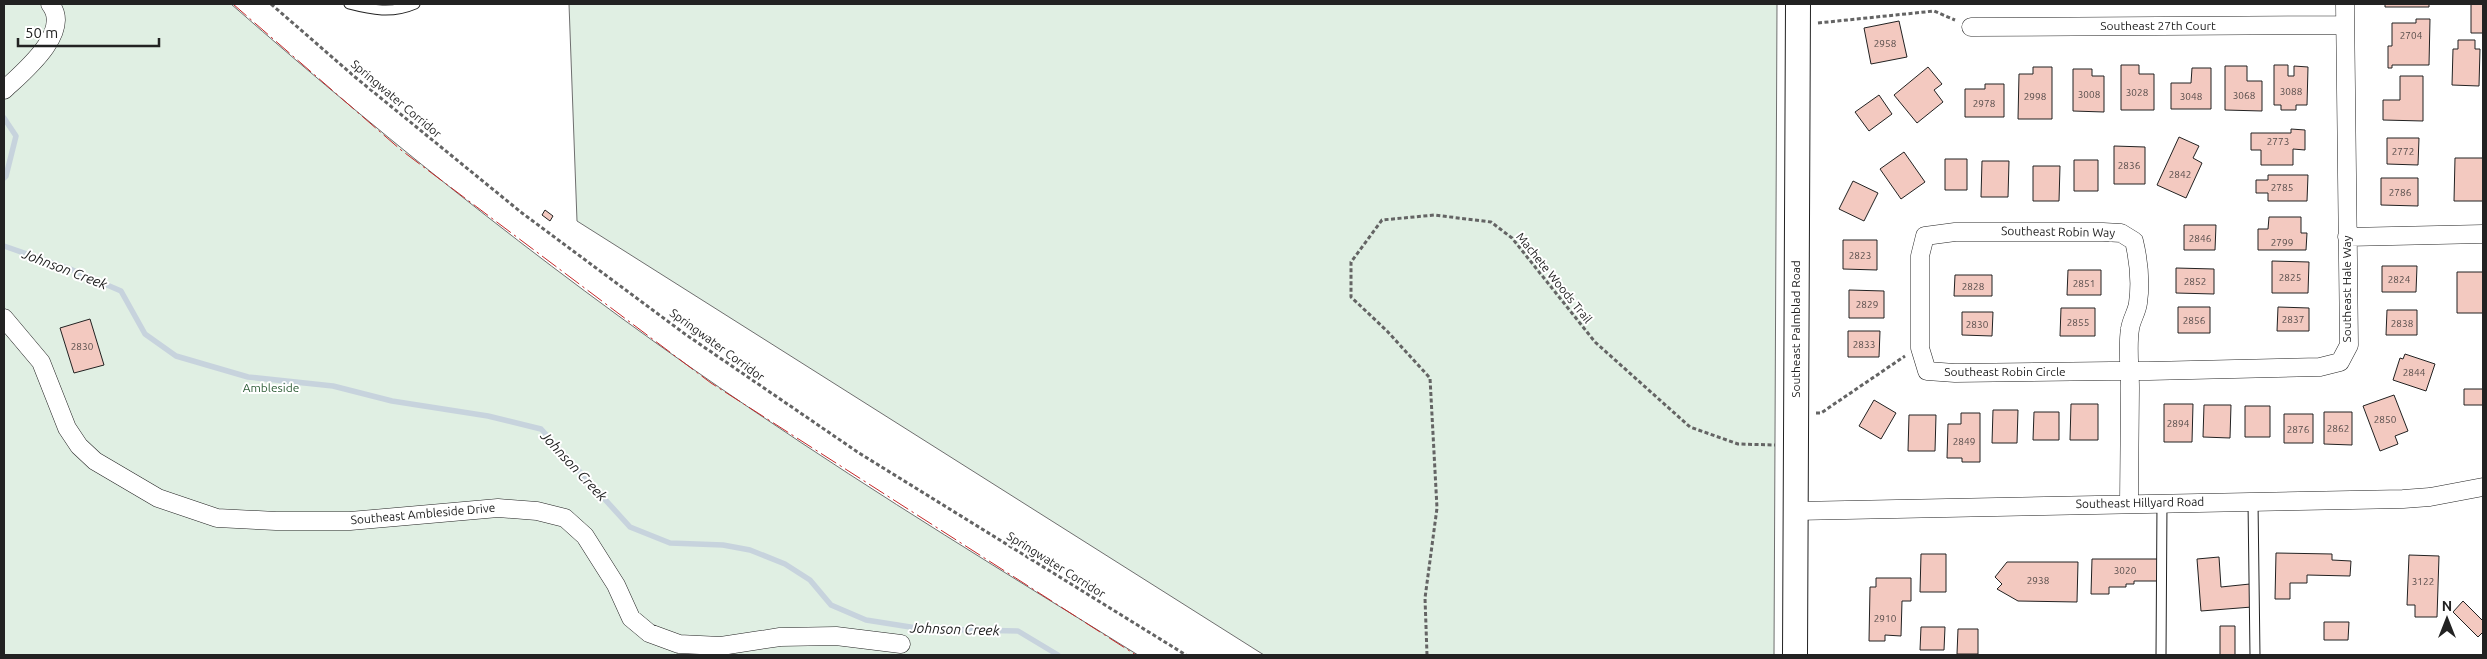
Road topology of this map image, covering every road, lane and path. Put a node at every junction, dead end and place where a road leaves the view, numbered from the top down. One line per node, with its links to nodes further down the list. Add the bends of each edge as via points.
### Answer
1 (50, 4): 9 (street, via 55,28 44,49)
2 (270, 4): 24 (path, Springwater Corridor, via 354,77 522,213 686,334 859,453)
3 (349, 4): 4 (lane, via 377,11 402,9)
4 (415, 4)
5 (2344, 4): 7 (street, Southeast Hale Way)
6 (1798, 13): 8 (path, via 1821,23 1934,11); 16 (street, Southeast Palmblad Road)
7 (2345, 25): 8 (street, Southeast 27th Court); 12 (street, Southeast Hale Way)
8 (1971, 27)
9 (4, 90)
10 (2483, 234): 12 (street)
11 (1925, 236): 14 (street, Southeast Robin Circle, via 1920,256); 15 (street, Southeast Robin Way, via 1955,232 2103,232 2121,233 2134,241 2140,267 2138,304 2130,328)
12 (2347, 237): 15 (street, Southeast Hale Way, via 2348,345 2340,362 2320,367)
13 (4, 318): 23 (street, Southeast Ambleside Drive, via 41,362 67,428 79,446 95,461 158,498 217,518 276,521 350,521 498,508 537,511 565,518 585,536 616,585 631,618 649,633 672,642 721,646 780,637 836,636)
14 (1920, 348): 15 (street, Southeast Robin Circle, via 1926,371); 16 (path, via 1821,413)
15 (2130, 371): 20 (street, Southeast Robin Way)
16 (1796, 413): 17 (street, Southeast Palmblad Road)
17 (1796, 446): 22 (street, Southeast Palmblad Road); 25 (path, Machete Woods Trail, via 1738,444 1690,427 1595,342 1512,238 1491,222 1434,215 1382,220 1351,262 1351,297 1430,378 1437,508 1425,598)
18 (2483, 487): 19 (street, Southeast Hillyard Road, via 2403,499)
19 (2253, 502): 21 (street, Southeast Hillyard Road); 28 (lane)
20 (2129, 503): 21 (street, Southeast Hillyard Road); 22 (street, Southeast Hillyard Road)
21 (2162, 503): 27 (lane)
22 (1796, 511): 26 (street, Southeast Palmblad Road)
23 (901, 644)
24 (1186, 655)
25 (1427, 655)
26 (1794, 655)
27 (2161, 655)
28 (2256, 655)

